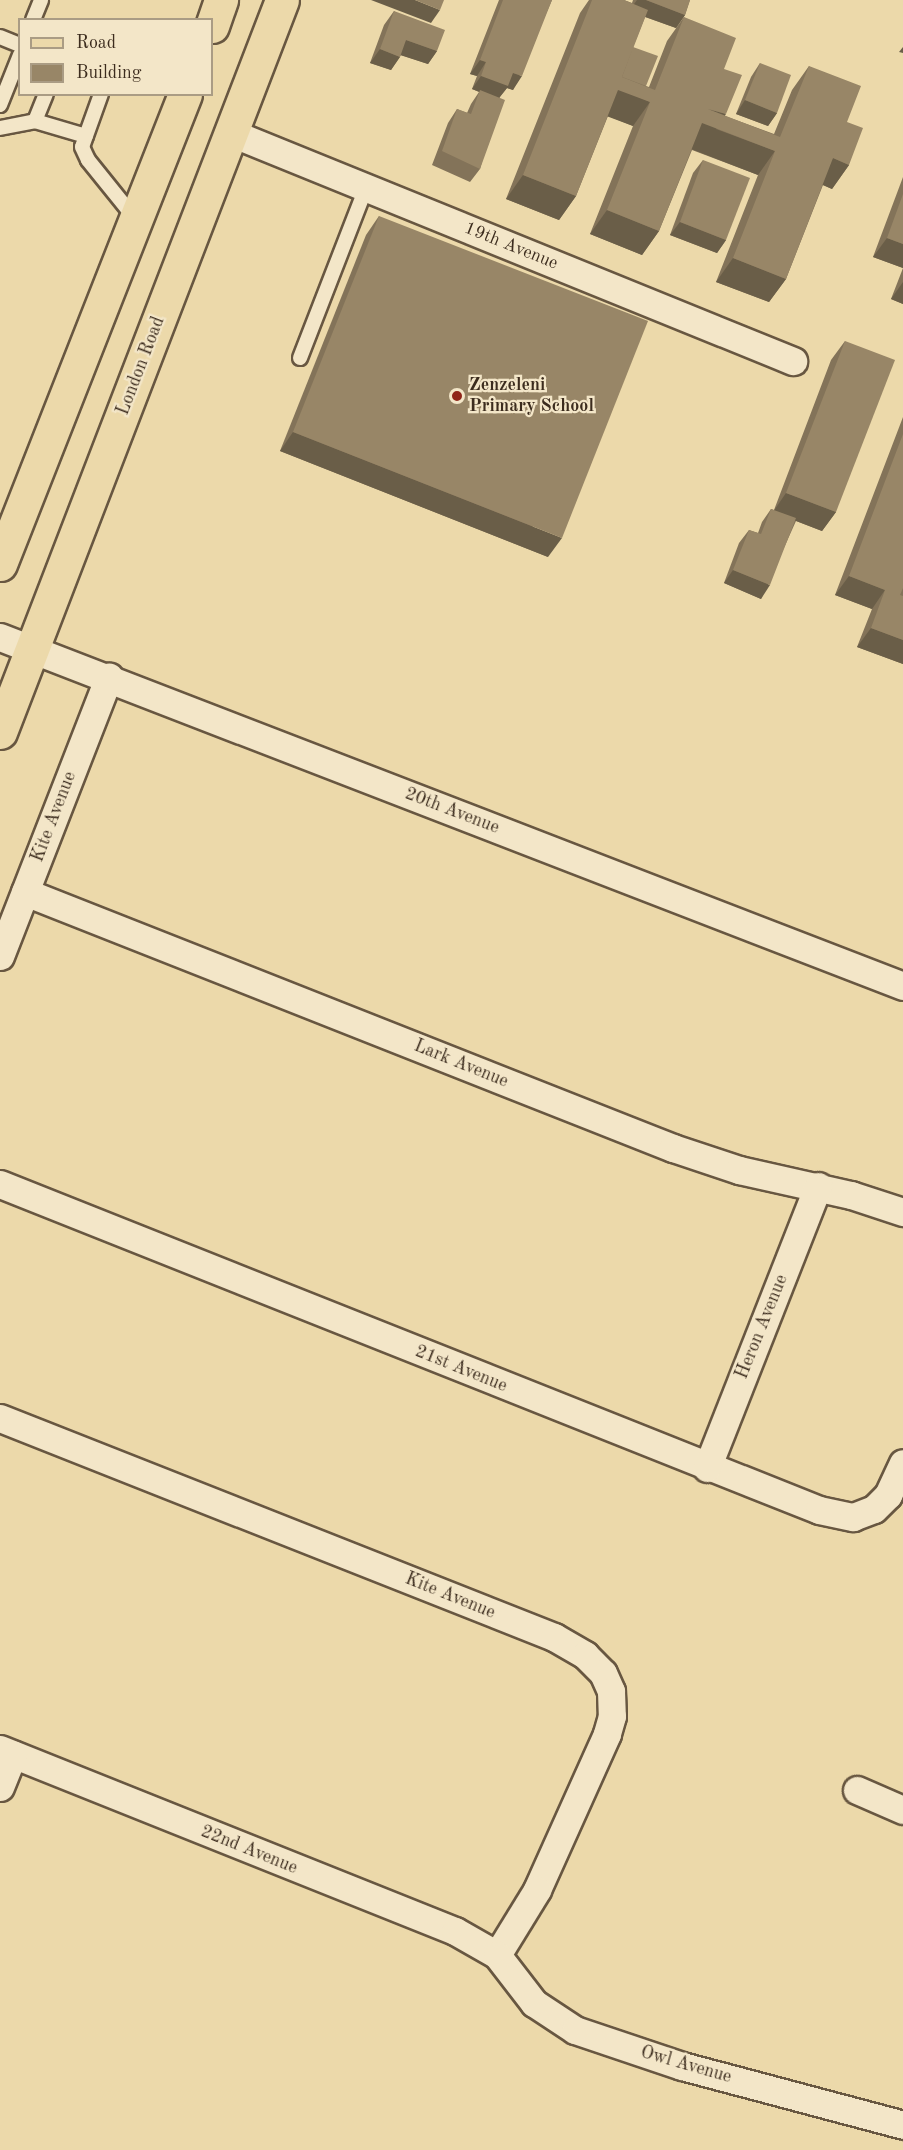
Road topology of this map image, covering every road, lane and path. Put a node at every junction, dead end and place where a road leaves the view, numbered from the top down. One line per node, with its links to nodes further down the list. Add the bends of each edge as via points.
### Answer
1 (41, 0): 4 (lane)
2 (221, 0): 5 (main road)
3 (282, 0): 15 (main road, London Road)
4 (34, 18)
5 (213, 23)
6 (0, 37): 7 (lane)
7 (18, 44)
8 (18, 61): 12 (lane)
9 (45, 96): 13 (lane)
10 (100, 96): 16 (lane)
11 (184, 96): 18 (main road)
12 (0, 105)
13 (35, 121): 14 (lane); 16 (lane)
14 (0, 128)
15 (229, 132): 17 (street, 19th Avenue); 23 (main road, London Road)
16 (86, 136): 18 (lane, via 82,147 88,160)
17 (366, 188): 19 (lane); 20 (street, 19th Avenue)
18 (136, 219): 21 (main road)
19 (300, 358)
20 (793, 361)
21 (0, 564)
22 (0, 637): 23 (street, 20th Avenue)
23 (33, 650): 24 (street, 20th Avenue); 25 (main road, London Road)
24 (108, 677): 26 (street, Kite Avenue); 28 (street, 20th Avenue)
25 (0, 732)
26 (25, 892): 27 (street, Kite Avenue); 30 (street, Lark Avenue, via 674,1148 739,1170)
27 (0, 956)
28 (903, 986)
29 (0, 1184): 34 (street, 21st Avenue)
30 (818, 1186): 31 (street, Lark Avenue); 34 (street, Heron Avenue)
31 (903, 1212)
32 (0, 1418): 39 (street, Kite Avenue, via 554,1637 585,1655 603,1673 611,1691 612,1716 607,1734 537,1890)
33 (903, 1463): 34 (street, 21st Avenue, via 881,1503 853,1517 819,1510)
34 (707, 1467)
35 (6, 1752): 36 (street); 39 (street, 22nd Avenue, via 455,1931)
36 (0, 1787)
37 (857, 1790): 38 (street)
38 (903, 1810)
39 (497, 1955): 40 (street, Owl Avenue, via 534,2003 575,2030 682,2066)
40 (903, 2125)

